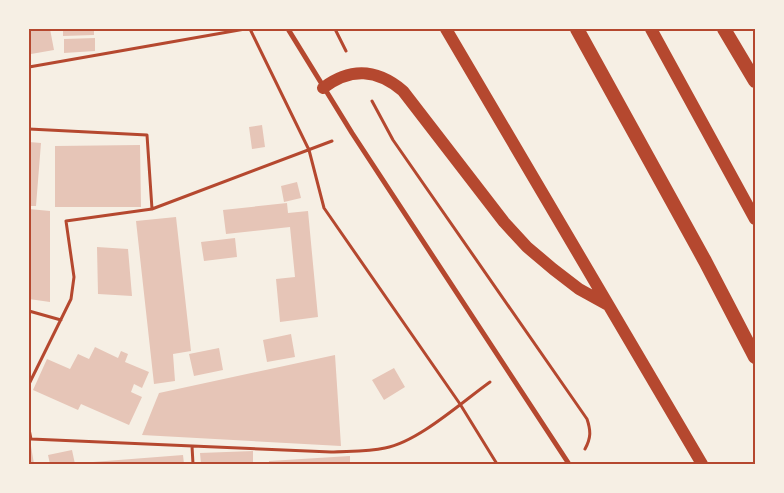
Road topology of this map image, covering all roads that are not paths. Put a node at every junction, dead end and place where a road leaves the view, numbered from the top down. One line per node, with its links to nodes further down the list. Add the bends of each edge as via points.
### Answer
1 (288, 29): 7 (street)
2 (446, 29): 9 (main road)
3 (578, 29): 10 (highway)
4 (651, 29): 8 (main road)
5 (724, 29): 6 (highway)
6 (755, 81)
7 (323, 88): 9 (main road, via 339,78 357,73 378,75 404,91 504,222 527,247 579,289); 11 (street)
8 (755, 220)
9 (608, 305): 12 (main road)
10 (755, 357)
11 (568, 463)
12 (702, 464)

